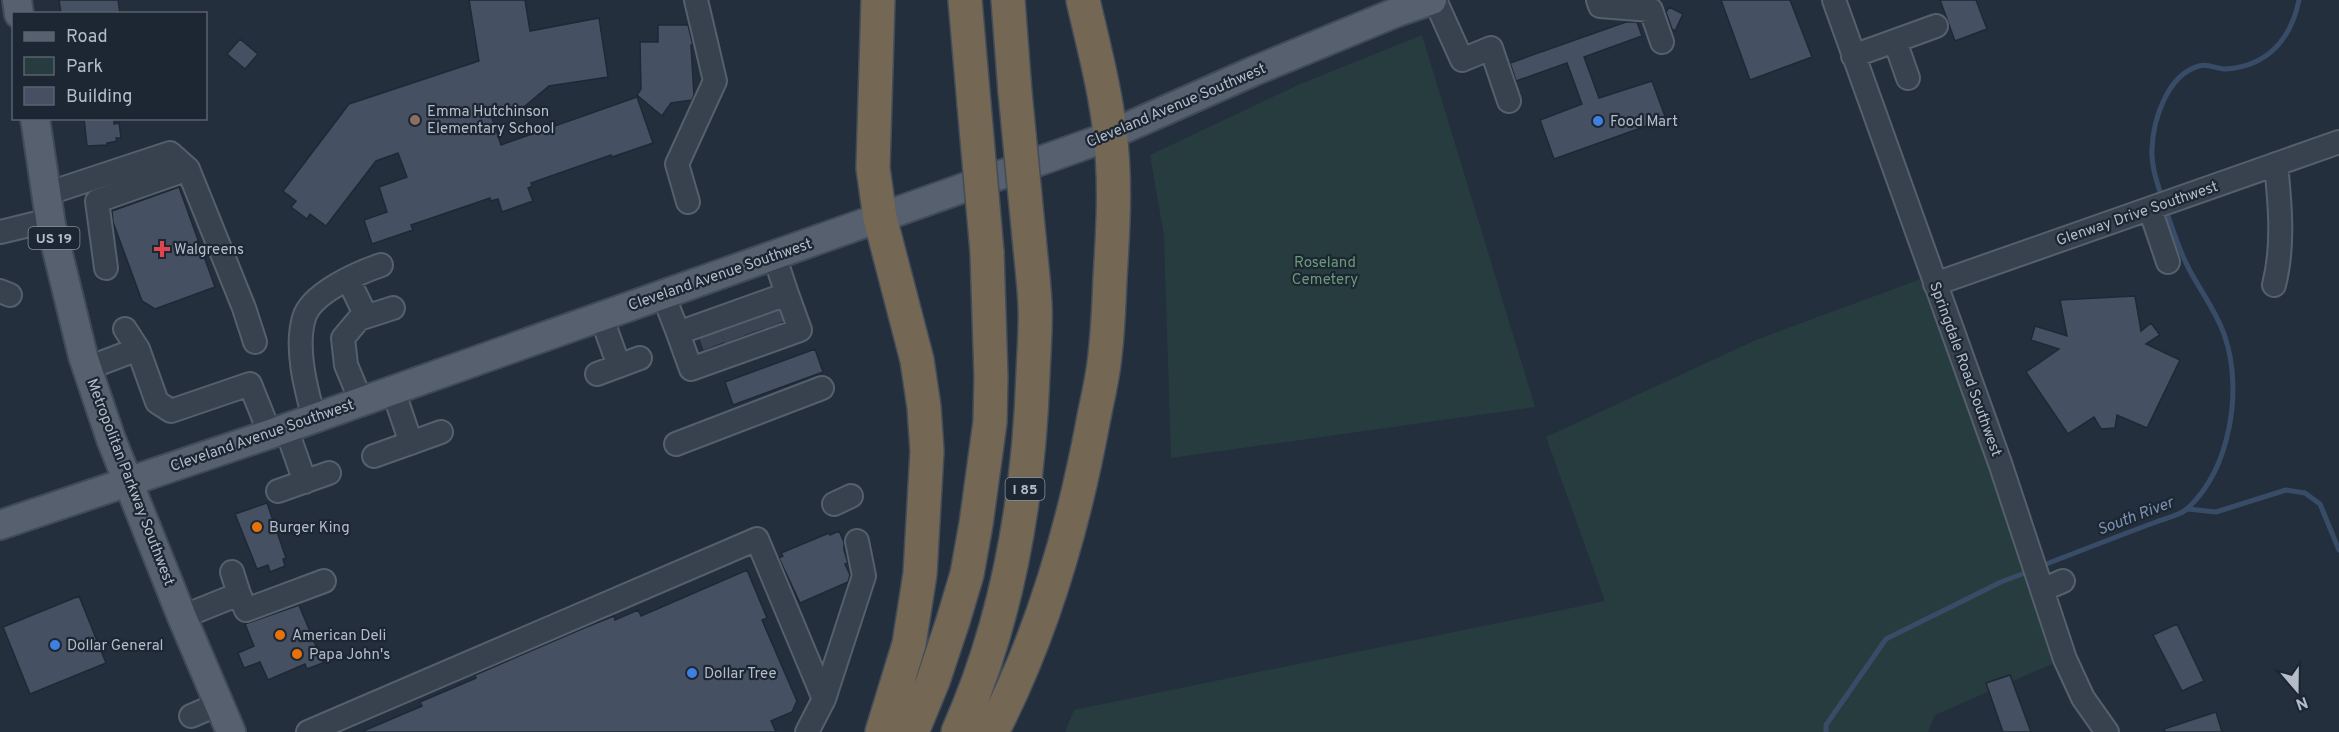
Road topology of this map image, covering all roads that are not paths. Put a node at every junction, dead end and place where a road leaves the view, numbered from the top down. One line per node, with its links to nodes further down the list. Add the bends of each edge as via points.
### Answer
1 (11, 0): 10 (street)
2 (696, 0): 23 (street, via 715,81 677,164)
3 (878, 0): 26 (highway, via 873,168)
4 (965, 0): 73 (highway, bridge, via 987,252 990,422 967,573 933,681)
5 (1008, 0): 74 (highway, I 85, bridge, via 1035,307 1031,427 1012,559 992,639)
6 (1083, 0): 19 (highway)
7 (1433, 0): 11 (main road, Cleveland Avenue Southwest); 17 (street, via 1461,60 1491,48)
8 (1598, 0): 14 (street, via 1600,6 1651,10)
9 (1834, 0): 15 (street, Springdale Road Southwest)
10 (0, 2)
11 (1395, 6): 19 (main road, Cleveland Avenue Southwest)
12 (1936, 26): 13 (street)
13 (1895, 41): 15 (street); 16 (street)
14 (1662, 42)
15 (1854, 56): 33 (street, Springdale Road Southwest)
16 (1908, 78)
17 (1509, 101)
18 (35, 120): 24 (main road, Metropolitan Parkway Southwest / US 19)
19 (1110, 134): 26 (main road, Cleveland Avenue Southwest); 75 (highway, via 1114,229 1105,356 1084,471 1050,594 1025,663)
20 (2339, 142): 21 (street, Glenway Drive Southwest)
21 (2276, 164): 25 (street, Glenway Drive Southwest); 34 (street, via 2280,223 2279,267)
22 (188, 169): 24 (street, via 170,153); 31 (street, via 97,201); 43 (street)
23 (688, 202)
24 (48, 207): 27 (street); 47 (main road, Metropolitan Parkway Southwest / US 19)
25 (2150, 209): 29 (street); 33 (street, Glenway Drive Southwest)
26 (880, 218): 28 (main road, Cleveland Avenue Southwest); 72 (highway, via 917,360 927,452 920,574 909,644)
27 (0, 232)
28 (774, 255): 35 (main road, Cleveland Avenue Southwest); 36 (street)
29 (2169, 262)
30 (381, 265): 32 (street)
31 (106, 268)
32 (348, 279): 38 (street); 52 (street, via 325,291 304,316 304,384)
33 (1935, 284): 64 (street, Springdale Road Southwest, via 2020,493)
34 (2274, 285)
35 (663, 294): 39 (main road, Cleveland Avenue Southwest); 42 (street)
36 (787, 294): 40 (street); 40 (street, via 800,330)
37 (393, 308): 38 (street)
38 (366, 316): 51 (street, via 343,338 346,365)
39 (601, 316): 46 (street); 50 (main road, Cleveland Avenue Southwest)
40 (741, 328): 42 (street); 42 (street, via 691,369)
41 (125, 329): 44 (street)
42 (678, 333)
43 (255, 342)
44 (138, 349): 47 (street); 53 (street, via 157,402 171,411 250,384)
45 (640, 358): 46 (street)
46 (619, 366): 48 (street)
47 (88, 368): 59 (main road, Metropolitan Parkway Southwest / US 19)
48 (597, 374)
49 (822, 388): 56 (street)
50 (393, 390): 51 (main road, Cleveland Avenue Southwest); 55 (street)
51 (361, 401): 52 (main road, Cleveland Avenue Southwest)
52 (314, 418): 53 (main road, Cleveland Avenue Southwest)
53 (278, 431): 58 (street, via 290,487); 59 (main road, Cleveland Avenue Southwest)
54 (441, 432): 55 (street)
55 (411, 443): 57 (street)
56 (676, 444)
57 (374, 456)
58 (329, 473)
59 (127, 481): 60 (main road, Cleveland Avenue Southwest); 65 (main road, Metropolitan Parkway Southwest / US 19)
60 (0, 525)
61 (857, 541): 66 (street, via 864,576)
62 (324, 581): 65 (street, via 246,610 235,583)
63 (2063, 581): 64 (street)
64 (2042, 590): 76 (street, Springdale Road Southwest, via 2065,659)
65 (182, 617): 67 (main road, Metropolitan Parkway Southwest / US 19)
66 (824, 699): 70 (street, via 761,537); 71 (street)
67 (219, 704): 68 (street); 69 (main road, Metropolitan Parkway Southwest / US 19)
68 (191, 716)
69 (231, 732)
70 (308, 732)
71 (807, 732)
72 (882, 732)
73 (912, 732)
74 (958, 732)
75 (992, 732)
76 (2107, 732)

